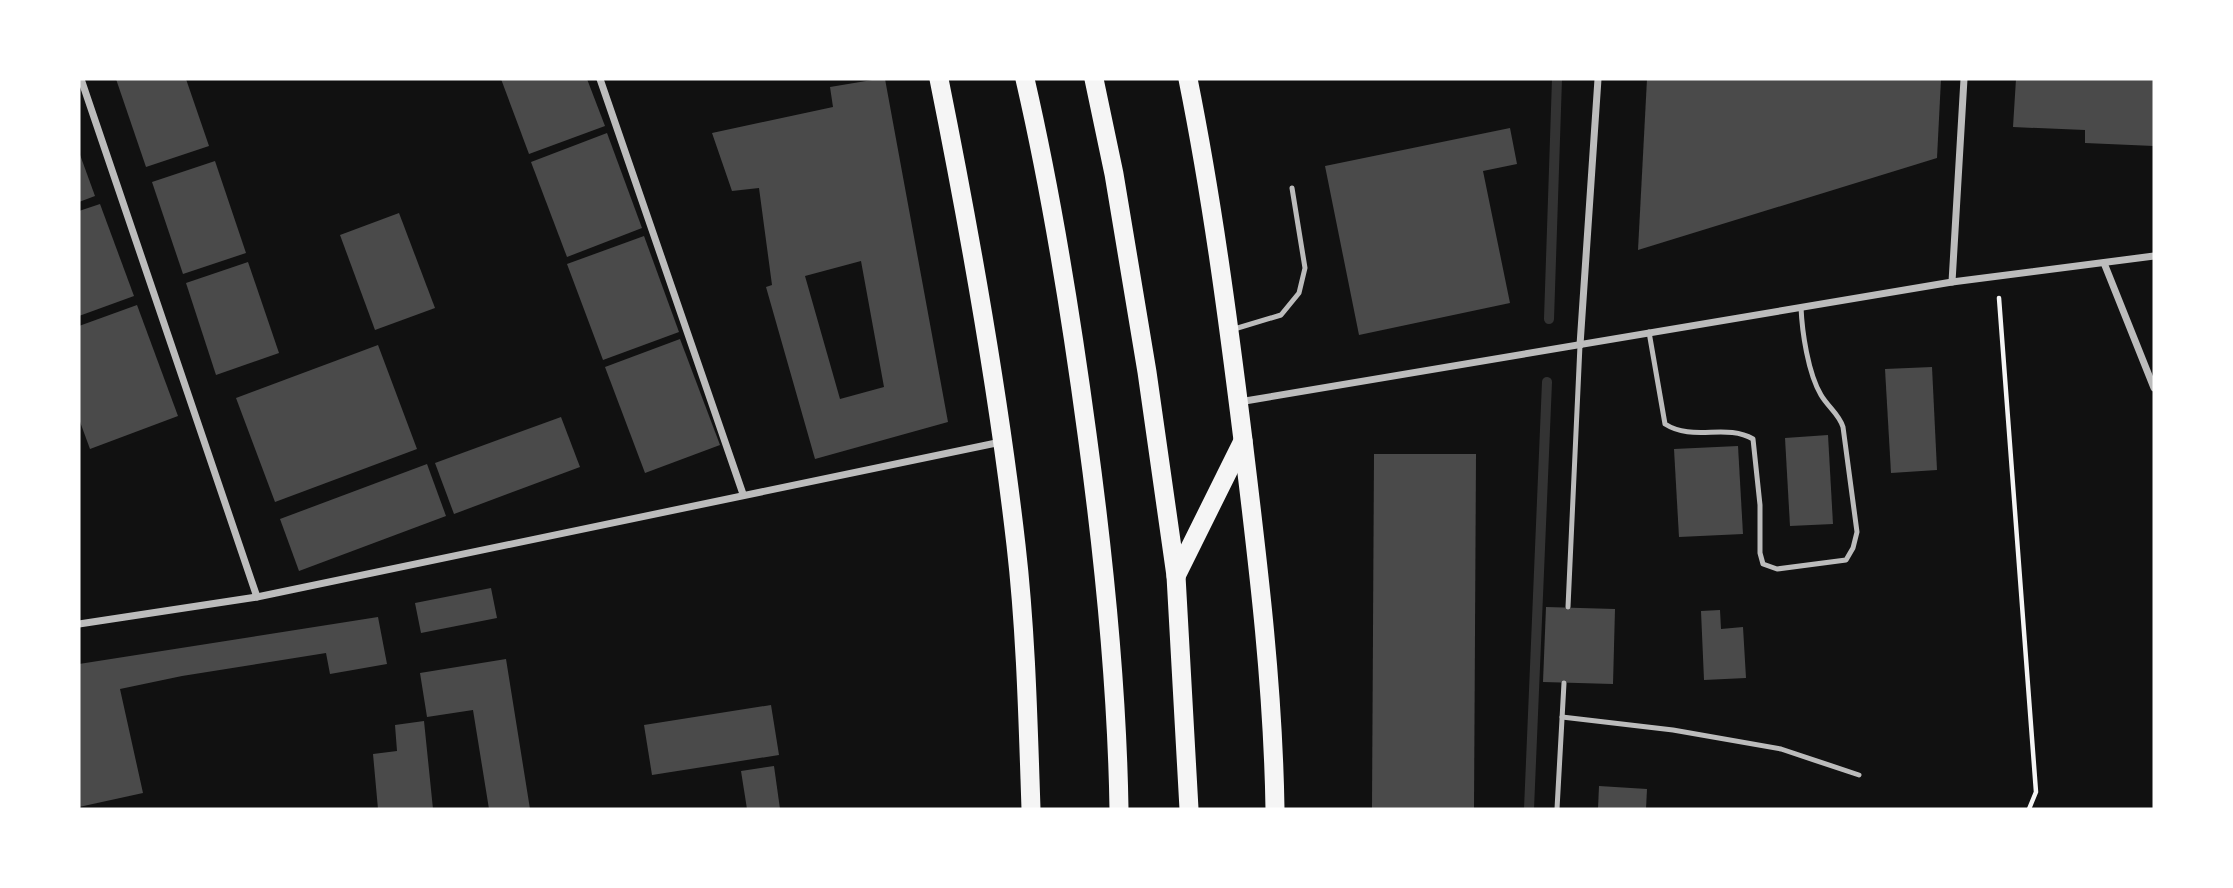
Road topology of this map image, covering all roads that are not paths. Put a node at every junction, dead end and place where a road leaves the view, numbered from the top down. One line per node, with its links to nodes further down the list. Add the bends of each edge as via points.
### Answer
1 (81, 79): 23 (street)
2 (600, 79): 21 (street)
3 (939, 79): 19 (highway)
4 (1026, 79): 30 (highway, via 1063,271 1093,481 1112,669)
5 (1094, 79): 22 (highway, via 1147,372)
6 (1188, 79): 14 (highway)
7 (1598, 79): 16 (street)
8 (1964, 79): 12 (street)
9 (1292, 188): 14 (lane, via 1305,268 1299,293 1281,315)
10 (2154, 257): 11 (street)
11 (2104, 263): 12 (street); 17 (street)
12 (1952, 282): 13 (street)
13 (1801, 307): 15 (street); 15 (lane, via 1802,329 1820,393 1843,427 1857,532 1846,560 1777,569 1763,564 1753,439 1742,433 1677,432 1665,424)
14 (1228, 331): 18 (highway)
15 (1648, 332): 16 (street)
16 (1580, 345): 18 (street); 24 (lane)
17 (2154, 388)
18 (1238, 402): 20 (highway)
19 (1002, 441): 21 (street); 29 (highway, via 1016,546)
20 (1243, 442): 22 (highway); 32 (highway, via 1269,661)
21 (743, 494): 23 (street)
22 (1175, 576): 31 (highway)
23 (257, 597): 25 (street)
24 (1568, 607)
25 (79, 624)
26 (1564, 683): 27 (lane)
27 (1562, 717): 28 (lane, via 1781,749); 33 (lane)
28 (1859, 775)
29 (1031, 809)
30 (1119, 809)
31 (1189, 809)
32 (1275, 809)
33 (1556, 809)

